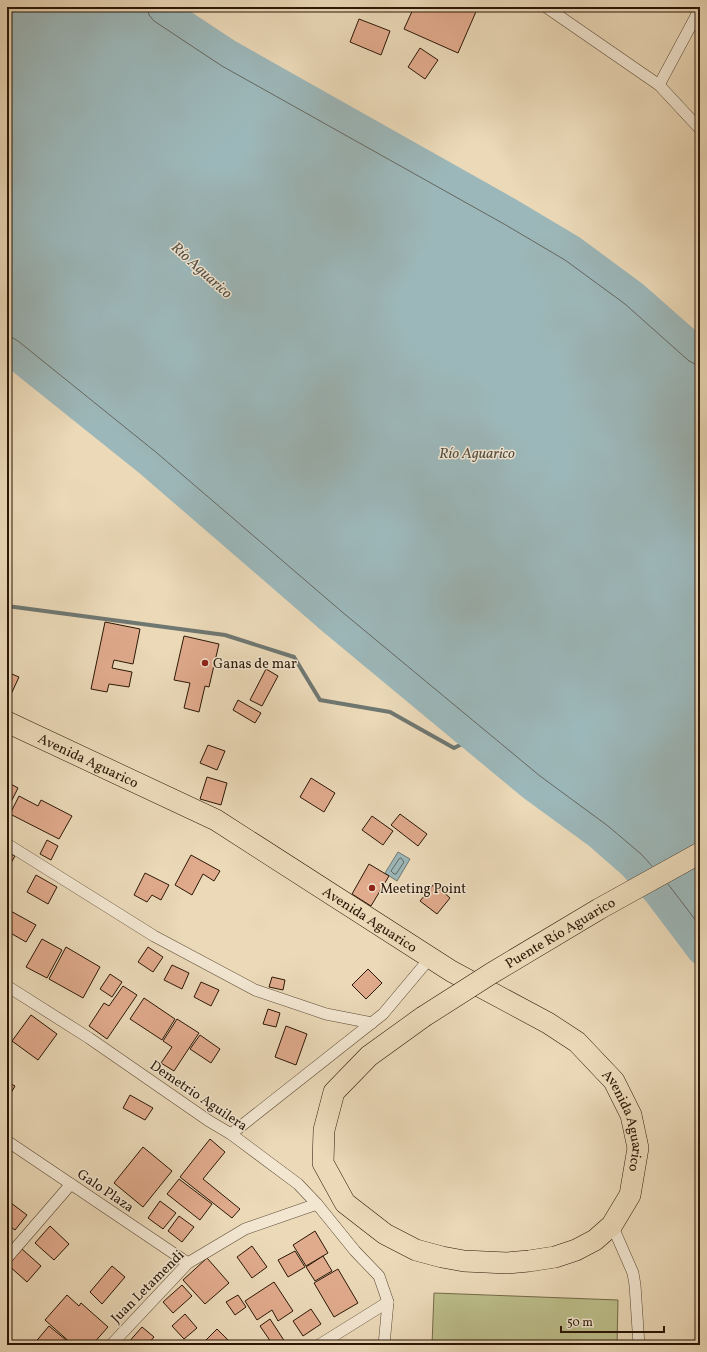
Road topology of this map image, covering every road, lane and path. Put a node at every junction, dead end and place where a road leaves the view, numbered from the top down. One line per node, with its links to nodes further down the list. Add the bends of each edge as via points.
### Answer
1 (546, 7): 3 (street)
2 (699, 7): 3 (street)
3 (659, 85): 4 (street)
4 (700, 129)
5 (7, 722): 8 (highway, Avenida Aguarico, via 216,820)
6 (7, 844): 10 (street, via 154,936 255,990 326,1014)
7 (700, 853): 16 (highway, Puente Río Aguarico, bridge, via 492,973 423,1017 369,1056 334,1092 324,1130 323,1163 345,1202 385,1234 416,1250 464,1261 529,1261 555,1257 576,1250 595,1240)
8 (430, 958): 10 (street, via 383,1014); 14 (highway, Avenida Aguarico, via 548,1023 577,1042 614,1081 630,1115 638,1148)
9 (7, 986): 11 (street, Demetrio Aguilera, via 90,1038)
10 (372, 1023): 11 (street)
11 (231, 1134): 15 (street, Demetrio Aguilera, via 298,1184)
12 (7, 1141): 13 (street, Galo Plaza)
13 (71, 1184): 17 (street); 18 (street, Galo Plaza)
14 (630, 1195): 16 (highway, Puente Río Aguarico)
15 (317, 1204): 18 (street, Juan Letamendi, via 245,1229); 19 (street, Demetrio Aguilera, via 379,1276)
16 (612, 1225): 23 (street, via 635,1285)
17 (7, 1258)
18 (188, 1263): 20 (street, Juan Letamendi)
19 (388, 1302): 21 (street); 22 (street)
20 (111, 1345)
21 (319, 1345)
22 (384, 1345)
23 (639, 1345)

